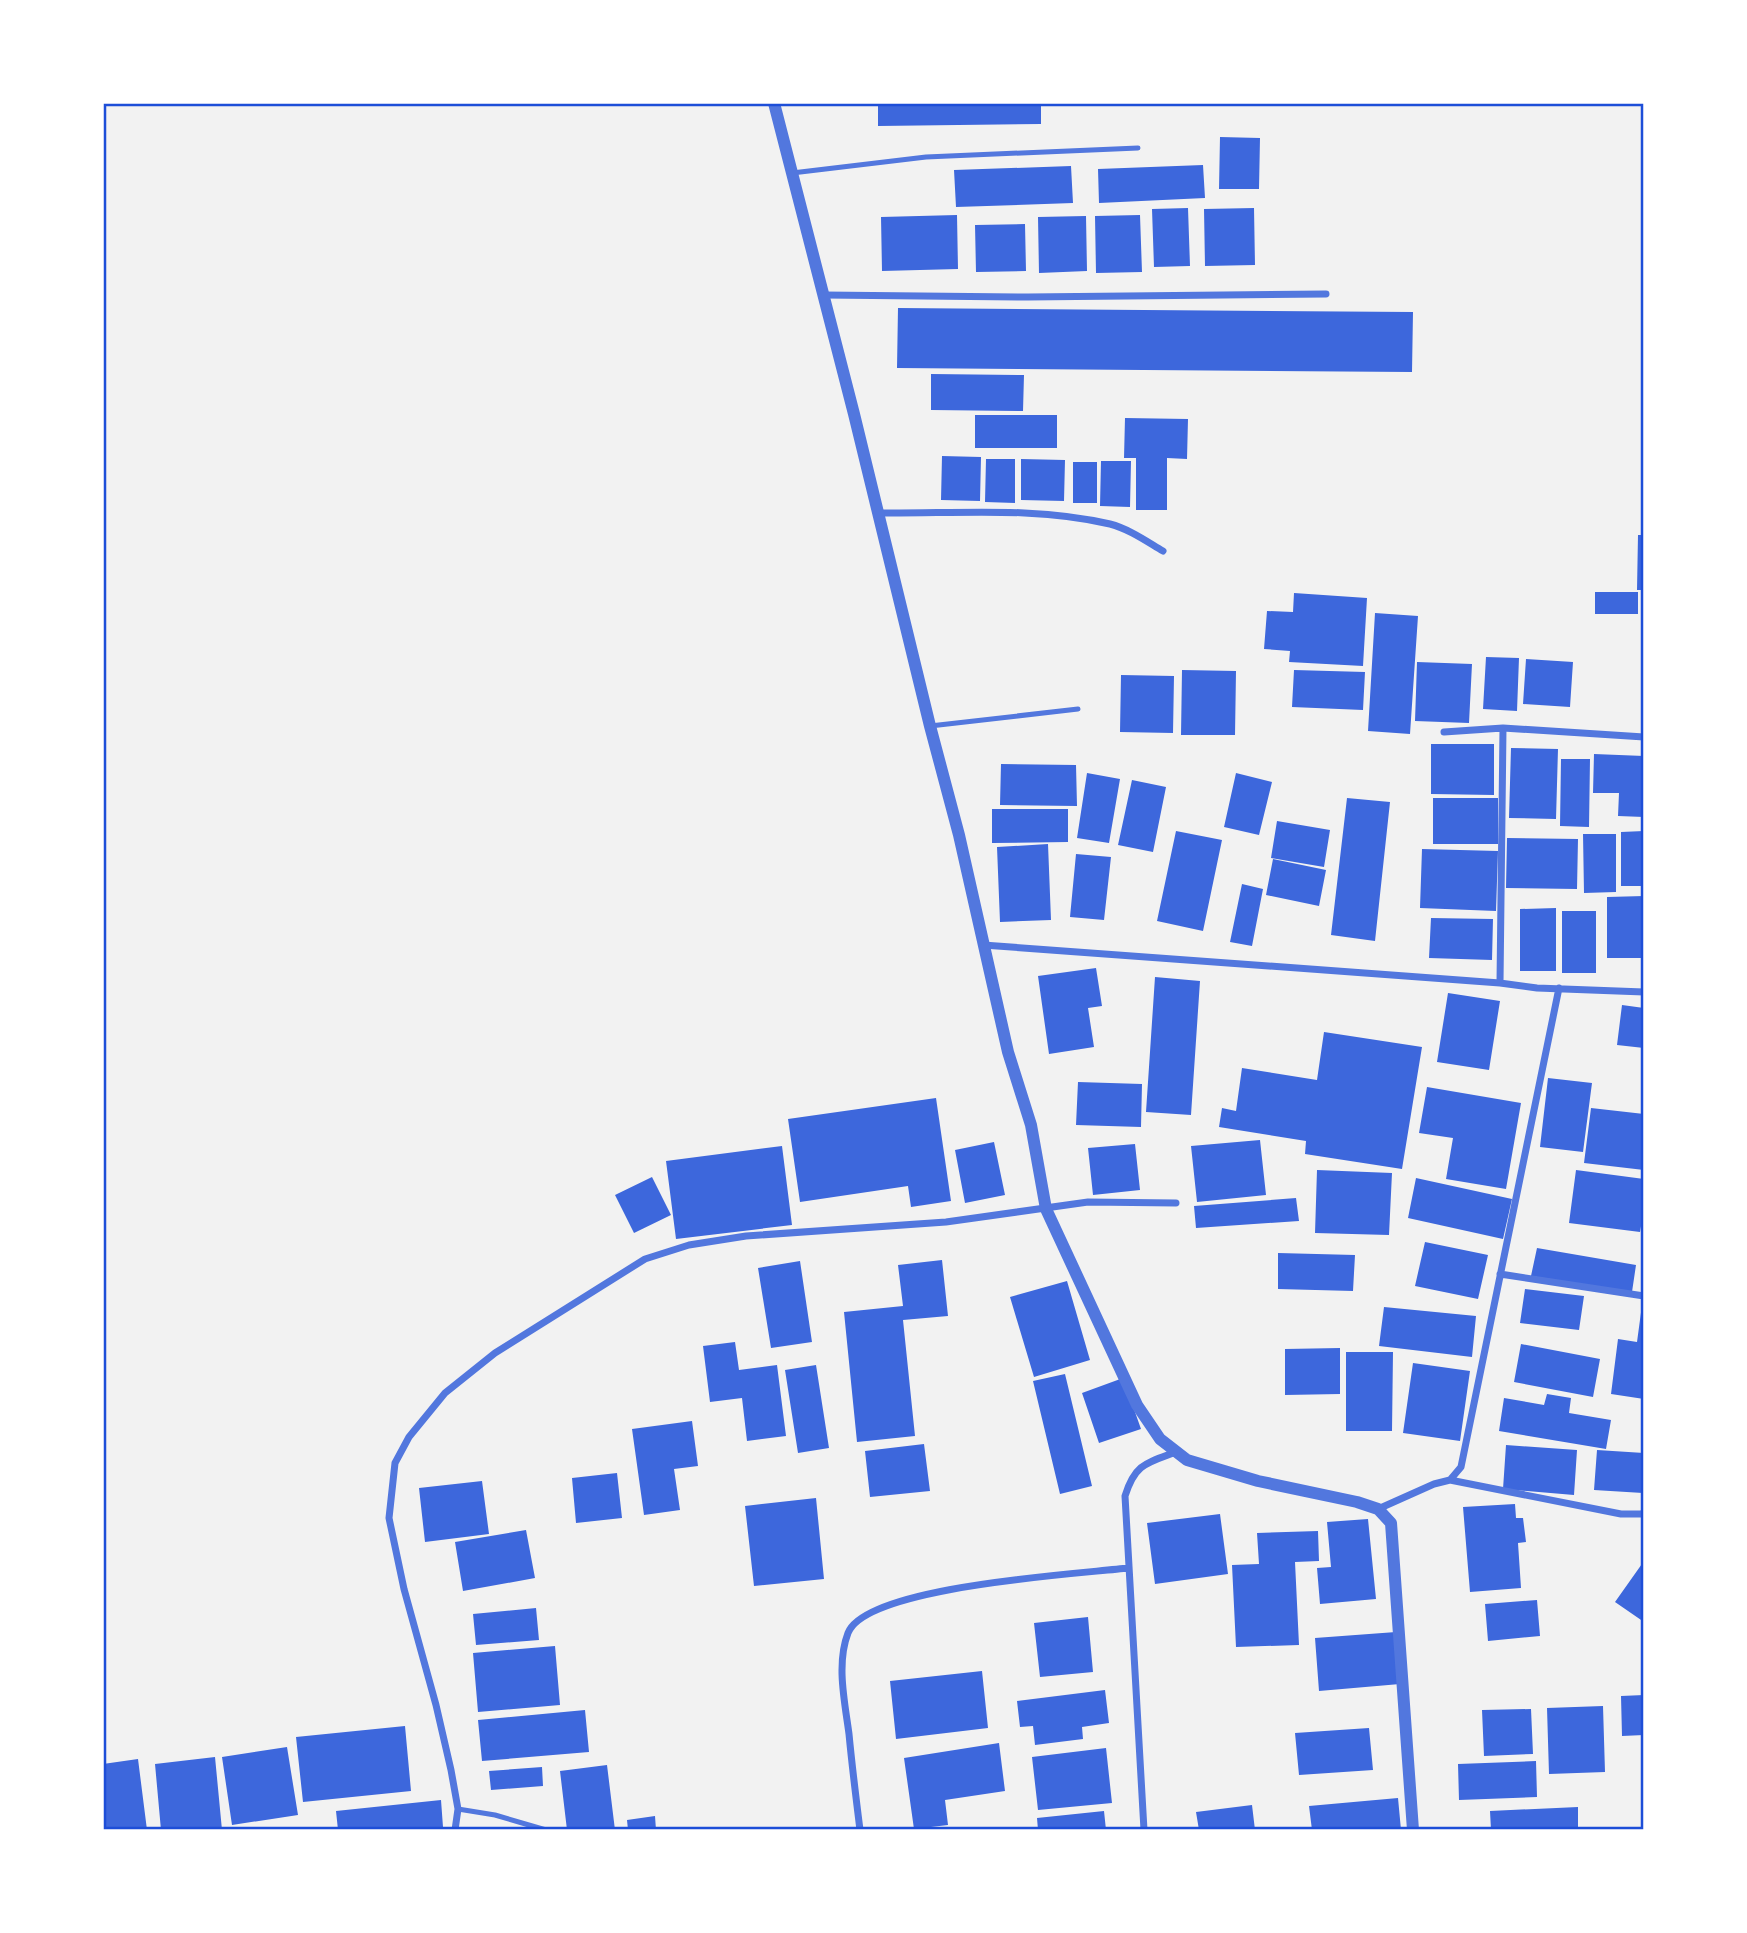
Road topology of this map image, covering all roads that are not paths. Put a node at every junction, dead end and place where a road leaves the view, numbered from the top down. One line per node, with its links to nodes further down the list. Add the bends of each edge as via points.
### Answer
1 (774, 103): 3 (street)
2 (1138, 148): 3 (lane, via 926,156)
3 (791, 174): 4 (street)
4 (824, 295): 5 (street); 6 (street)
5 (1326, 295)
6 (877, 513): 7 (street, via 1036,513 1111,524); 9 (street)
7 (1163, 551)
8 (1078, 709): 9 (lane)
9 (930, 726): 13 (street)
10 (1503, 729): 11 (street); 12 (street); 14 (street)
11 (1444, 732)
12 (1644, 737)
13 (983, 945): 14 (street); 18 (street, via 1031,1125)
14 (1500, 983): 15 (street)
15 (1559, 988): 16 (street); 19 (street)
16 (1644, 992)
17 (1176, 1203): 18 (street, via 1088,1202)
18 (1046, 1209): 21 (street, via 1137,1405 1160,1439); 26 (street, via 690,1245 645,1259 495,1353 445,1393 409,1437 394,1464 389,1518)
19 (1500, 1274): 20 (street); 22 (street, via 1461,1467)
20 (1644, 1296)
21 (1176, 1452): 23 (street, via 1186,1460 1219,1470); 25 (street, via 1149,1462 1132,1475 1125,1496)
22 (1450, 1480): 23 (street); 24 (street)
23 (1378, 1509): 31 (street, via 1391,1523)
24 (1643, 1515)
25 (1128, 1569): 29 (street, via 964,1587 897,1601 869,1613 848,1631 844,1694); 30 (street)
26 (458, 1809): 27 (street); 28 (lane)
27 (455, 1830)
28 (546, 1830)
29 (860, 1830)
30 (1144, 1830)
31 (1413, 1830)

